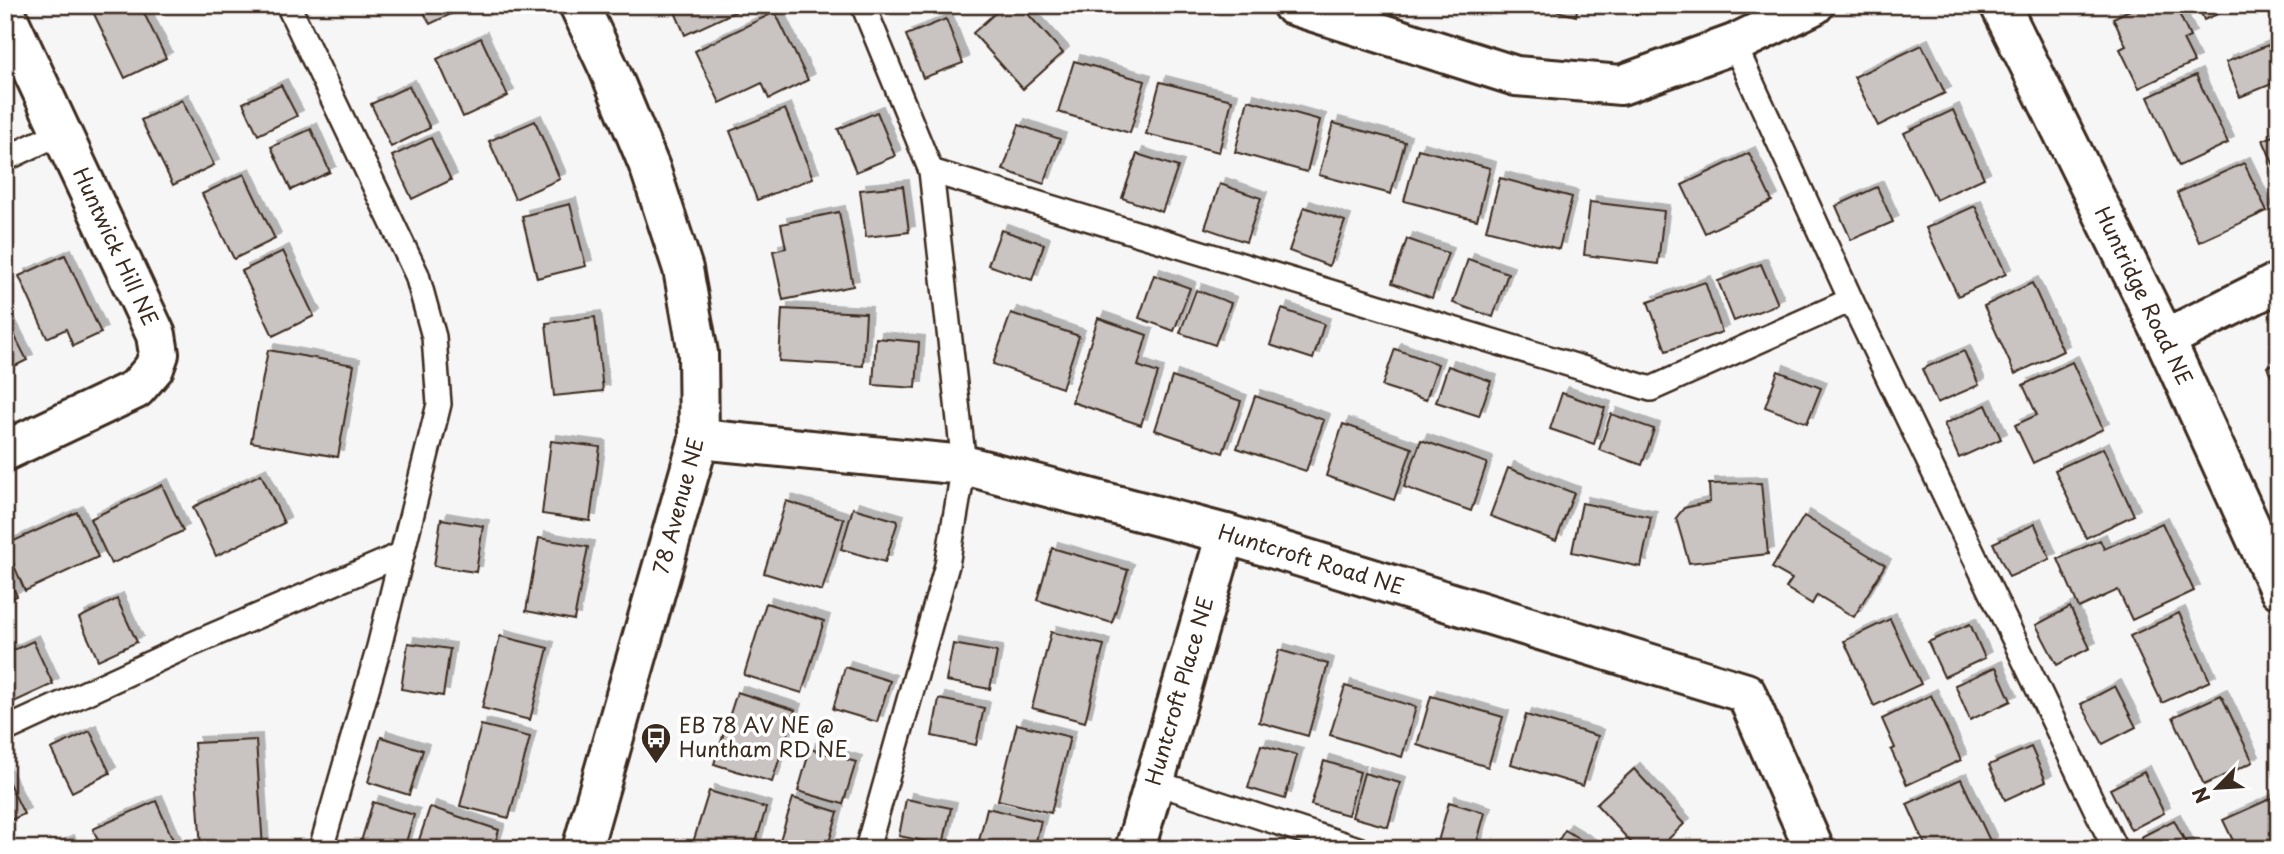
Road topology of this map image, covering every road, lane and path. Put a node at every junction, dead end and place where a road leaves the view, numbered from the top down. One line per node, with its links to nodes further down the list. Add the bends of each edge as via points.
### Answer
1 (288, 5): 19 (lane, via 417,275 434,337 439,404)
2 (579, 5): 15 (street, 78 Avenue NE, via 650,168 683,269 698,353)
3 (863, 5): 11 (lane)
4 (1292, 5): 8 (street, via 1517,76 1622,85)
5 (1814, 5): 8 (street)
6 (2000, 5): 14 (street, Huntridge Road NE)
7 (5, 12): 9 (street, Huntwick Hill NE)
8 (1734, 44): 13 (lane)
9 (62, 132): 10 (lane); 16 (street, Huntwick Hill NE, via 156,335 159,354 154,368 136,388)
10 (5, 159)
11 (931, 171): 13 (lane, via 1651,389); 17 (lane)
12 (2279, 282): 14 (street)
13 (1852, 300): 29 (lane)
14 (2165, 339): 20 (street, Huntridge Road NE)
15 (699, 439): 17 (street, Huntcroft Road NE); 24 (street, 78 Avenue NE)
16 (5, 451)
17 (964, 465): 18 (street, Huntcroft Road NE); 25 (lane, via 947,565)
18 (1226, 534): 22 (street, Huntcroft Place NE); 28 (street, Huntcroft Road NE, via 1746,692)
19 (402, 554): 21 (lane); 23 (lane)
20 (2279, 589)
21 (5, 730)
22 (1154, 782): 26 (street, Huntcroft Place NE); 27 (lane)
23 (321, 849)
24 (582, 849)
25 (867, 849)
26 (1135, 849)
27 (1358, 849)
28 (1814, 849)
29 (2115, 849)

